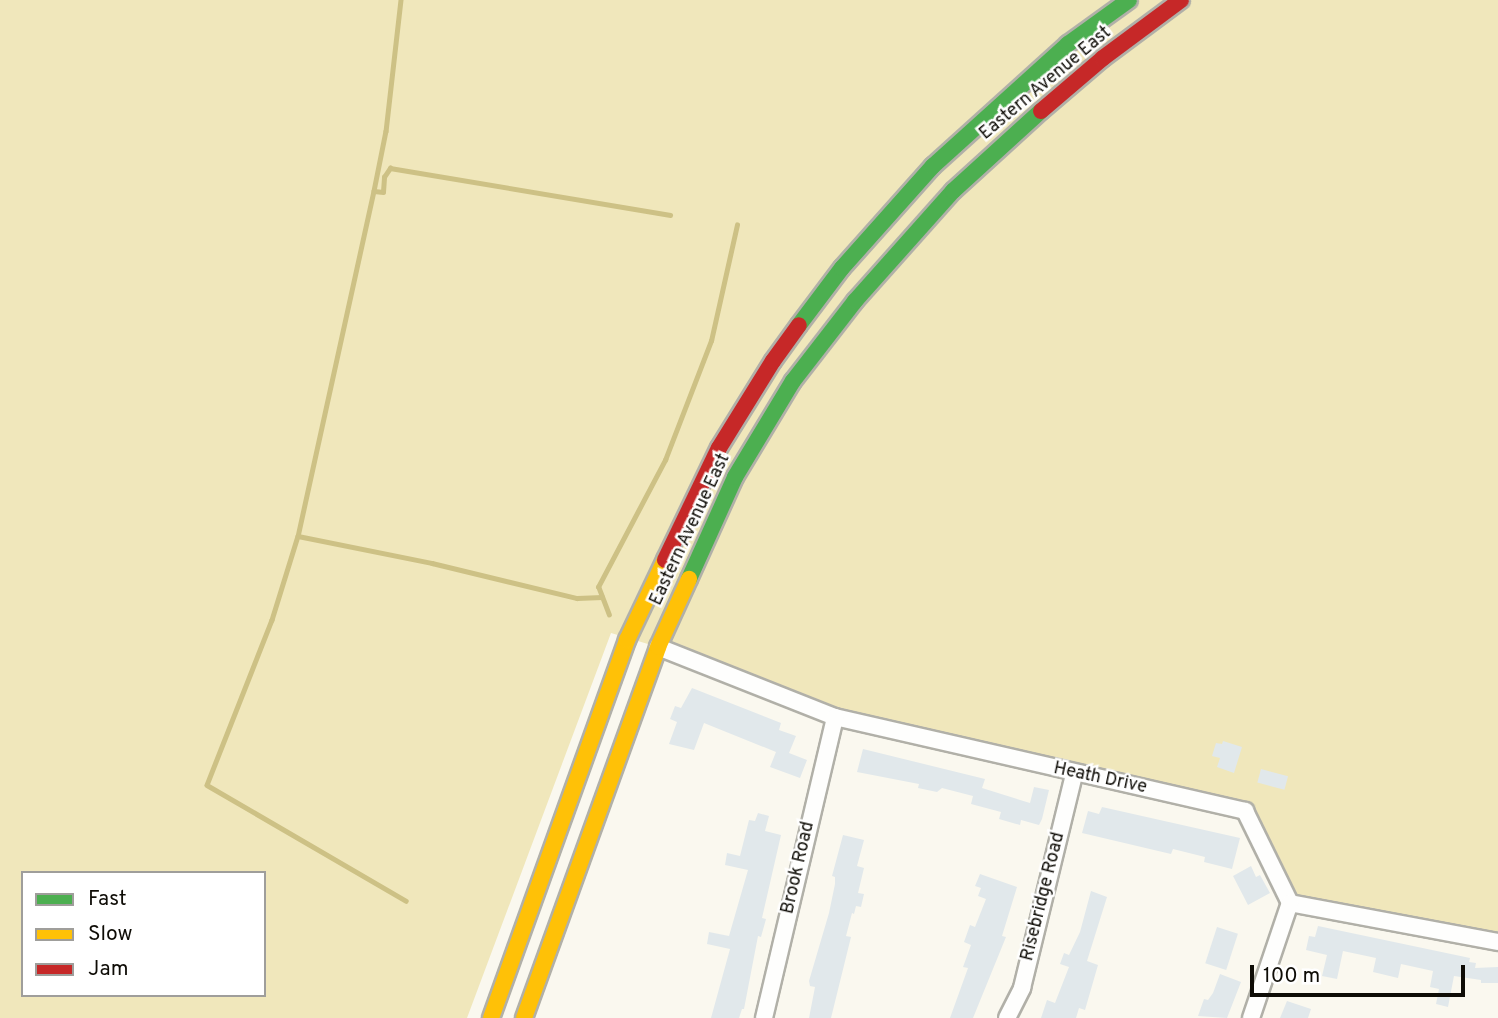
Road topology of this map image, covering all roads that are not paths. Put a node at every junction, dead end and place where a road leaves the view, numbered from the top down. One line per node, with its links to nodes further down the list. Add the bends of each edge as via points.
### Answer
1 (1129, 0): 8 (highway, Eastern Avenue East, via 1068,44 933,166 842,268 773,360 719,448 627,640)
2 (1181, 0): 3 (highway, Eastern Avenue East, via 1103,58 1001,145 855,301 793,381 735,477)
3 (658, 647): 4 (street, Heath Drive); 9 (highway, Eastern Avenue East)
4 (835, 717): 5 (street, Heath Drive); 10 (street, Brook Road)
5 (1074, 774): 6 (street, Heath Drive, via 1245,811); 11 (street, Risebridge Road, via 1022,988)
6 (1290, 903): 7 (street); 12 (street)
7 (1498, 942)
8 (491, 1018)
9 (524, 1018)
10 (764, 1018)
11 (1007, 1018)
12 (1251, 1018)

